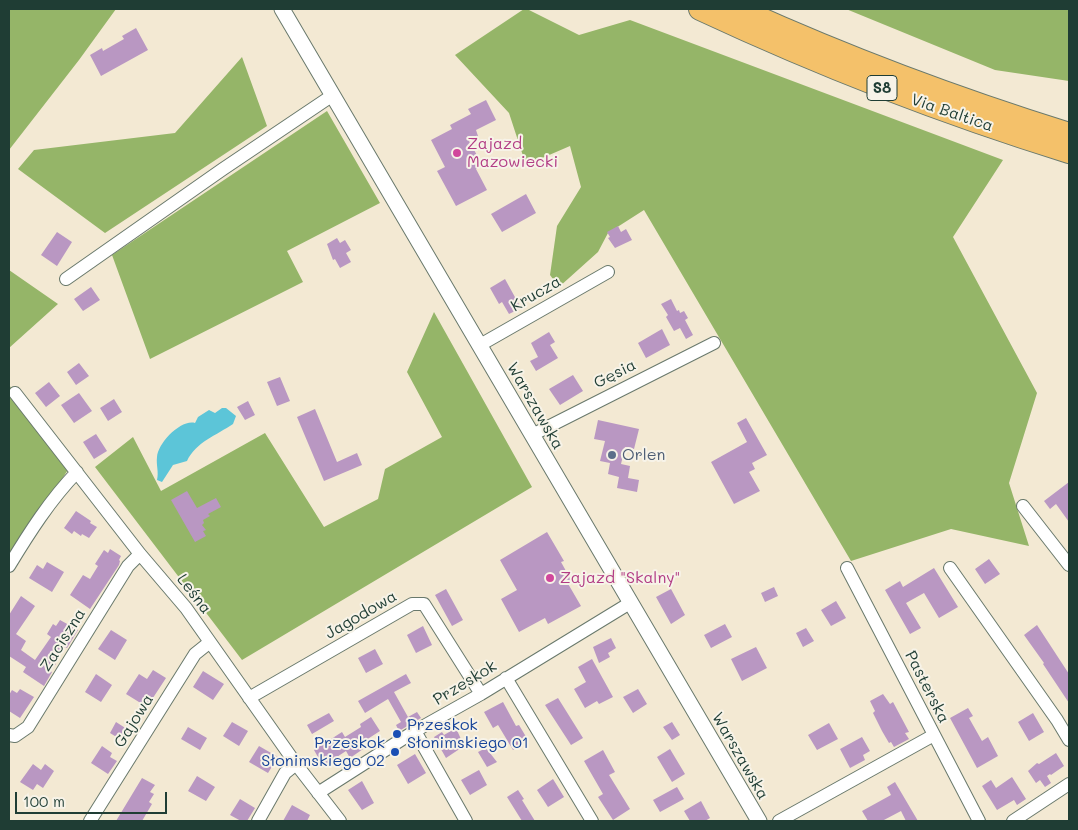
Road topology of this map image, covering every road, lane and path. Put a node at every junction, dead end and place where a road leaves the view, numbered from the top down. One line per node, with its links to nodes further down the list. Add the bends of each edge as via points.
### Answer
1 (282, 9): 4 (street, Warszawska)
2 (700, 9): 6 (highway, Via Baltica / S8, via 905,97)
3 (740, 9): 5 (highway, Via Baltica / S8, via 895,74)
4 (333, 95): 8 (street); 10 (street, Warszawska)
5 (1069, 134)
6 (1069, 152)
7 (608, 272): 10 (street, Krucza)
8 (66, 279)
9 (714, 343): 12 (street, Gęsia)
10 (480, 346): 12 (street, Warszawska)
11 (15, 393): 13 (street, Leśna)
12 (532, 435): 20 (street, Warszawska)
13 (77, 472): 15 (street, Leśna); 17 (street, via 38,520)
14 (1023, 506): 16 (street)
15 (140, 554): 21 (street, Leśna); 26 (street, Zaciszna, via 128,566 28,727 15,736)
16 (1069, 565)
17 (9, 566)
18 (847, 568): 27 (street, Pasterska)
19 (950, 568): 28 (street)
20 (630, 603): 22 (street, Przeskok); 37 (street, Warszawska)
21 (210, 642): 24 (street, Leśna); 32 (street, Gajowa, via 195,654)
22 (506, 678): 23 (street, Przeskok); 36 (street)
23 (481, 694): 24 (street, Jagodowa, via 424,604 412,604); 25 (street, Przeskok)
24 (249, 698): 29 (street, Leśna)
25 (415, 732): 31 (street, Przeskok); 35 (street)
26 (9, 735)
27 (934, 735): 38 (street); 39 (street, Pasterska)
28 (1069, 740)
29 (296, 764): 31 (street, Leśna); 33 (street, via 286,773)
30 (1069, 784): 40 (street)
31 (318, 793): 34 (street, Leśna)
32 (90, 821)
33 (258, 821)
34 (340, 821)
35 (466, 821)
36 (592, 821)
37 (759, 821)
38 (779, 821)
39 (979, 821)
40 (1014, 821)

